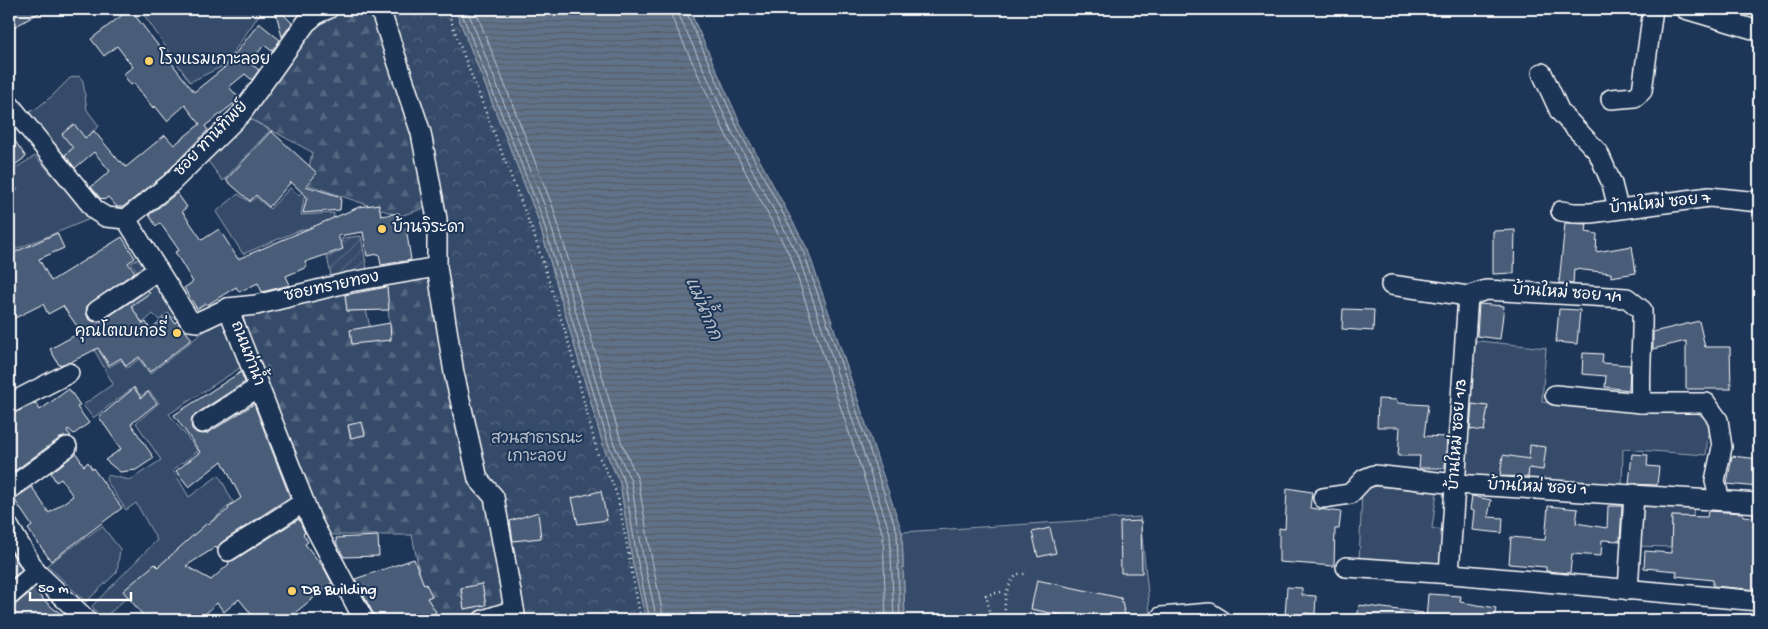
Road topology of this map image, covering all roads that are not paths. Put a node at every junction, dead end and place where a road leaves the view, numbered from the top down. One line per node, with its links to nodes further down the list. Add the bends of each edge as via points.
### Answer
1 (328, 9): 12 (street, ซอย ทานทิพย์, via 306,23 240,114 170,184)
2 (380, 9): 13 (street, via 420,133 437,220)
3 (1653, 9): 7 (street, via 1642,91 1635,97)
4 (1685, 9): 5 (street)
5 (1759, 31)
6 (1542, 74): 10 (street, via 1560,112 1598,152)
7 (1611, 99)
8 (9, 104): 12 (street, via 96,211)
9 (1759, 202): 10 (street, บ้านใหม่ ซอย 7, via 1709,197)
10 (1618, 208): 11 (street, บ้านใหม่ ซอย 7, via 1591,213)
11 (1561, 211)
12 (126, 219): 14 (street, ถนนท่าน้ำ)
13 (437, 267): 17 (street, ซอยทรายทอง); 41 (street, via 454,373 478,479 494,496)
14 (158, 270): 17 (street, ถนนท่าน้ำ, via 190,321 198,322); 18 (street)
15 (1391, 285): 16 (street)
16 (1468, 296): 22 (street, บ้านใหม่ ซอย 1/1, via 1486,290 1627,298 1642,310); 26 (street, บ้านใหม่ ซอย 1/3)
17 (228, 308): 20 (street, ถนนท่าน้ำ)
18 (97, 311)
19 (69, 373): 23 (street)
20 (259, 388): 24 (street); 31 (street, ถนนท่าน้ำ)
21 (1555, 395): 22 (street)
22 (1641, 403): 30 (street, via 1706,403 1718,420 1722,446 1715,481)
23 (9, 404)
24 (202, 422)
25 (67, 448): 27 (street)
26 (1456, 484): 28 (street, บ้านใหม่ ซอย 1); 29 (street, บ้านใหม่ ซอย 1, via 1374,475 1350,494); 37 (street, บ้านใหม่ ซอย 1/3)
27 (9, 489)
28 (1634, 494): 30 (street, บ้านใหม่ ซอย 1); 38 (street)
29 (1323, 498)
30 (1720, 500): 32 (street, บ้านใหม่ ซอย 1)
31 (304, 502): 34 (street); 43 (street, ถนนท่าน้ำ)
32 (1759, 503)
33 (9, 527): 36 (street)
34 (228, 551)
35 (1346, 567): 37 (street)
36 (36, 572): 39 (street); 42 (street)
37 (1449, 574): 38 (street)
38 (1628, 590): 40 (street)
39 (9, 596)
40 (1759, 601)
41 (515, 615): 44 (street)
42 (87, 620)
43 (364, 620)
44 (483, 620)
45 (1159, 620): 46 (street, via 1161,617 1210,613)
46 (1222, 620)

